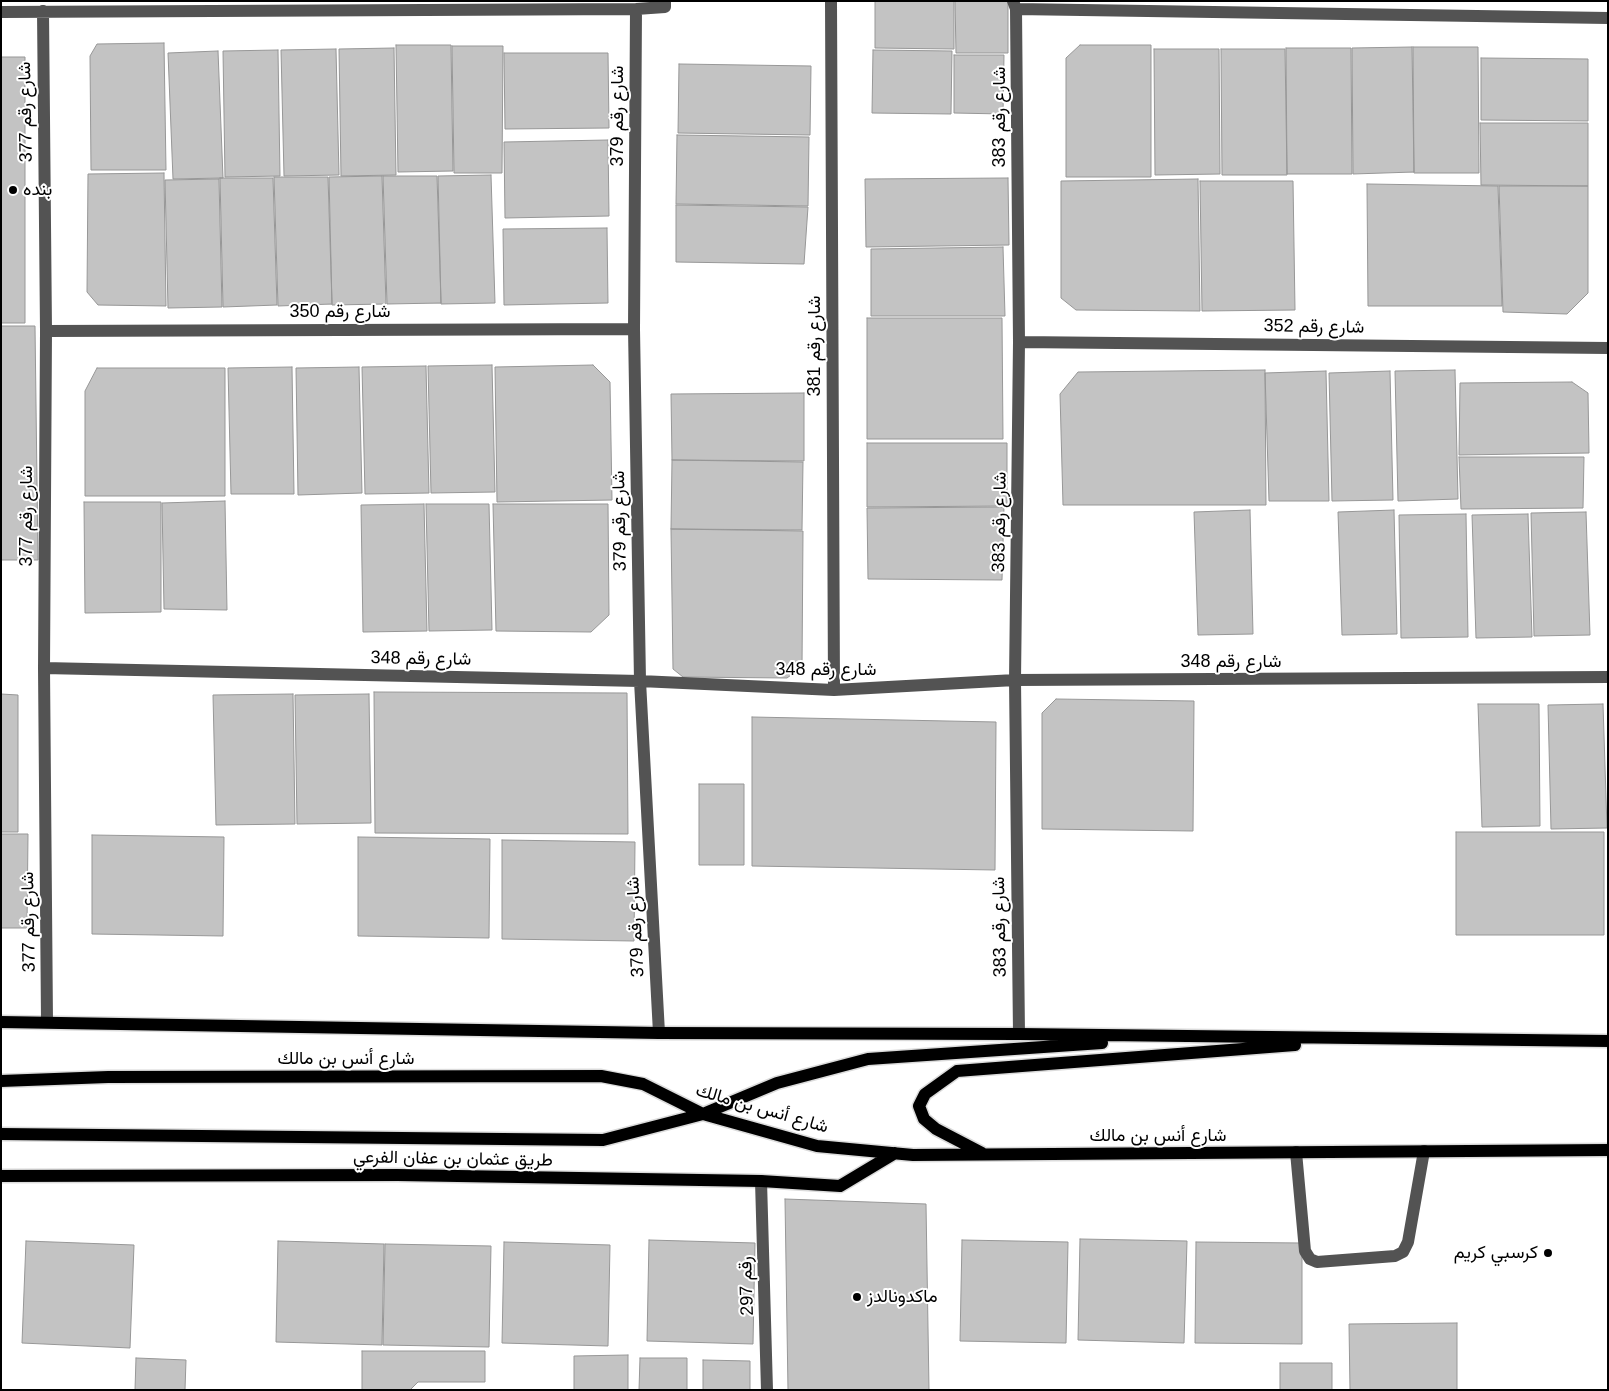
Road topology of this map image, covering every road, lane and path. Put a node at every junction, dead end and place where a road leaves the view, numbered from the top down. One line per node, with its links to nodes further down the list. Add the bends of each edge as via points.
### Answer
1 (666, 1): 4 (street, via 665,7)
2 (831, 1): 16 (street, شارع رقم 381)
3 (1014, 5): 7 (street); 10 (street, شارع رقم 383)
4 (636, 9): 5 (street); 8 (street, شارع رقم 379)
5 (42, 11): 6 (street); 9 (street, شارع رقم 377)
6 (1, 12)
7 (1608, 18)
8 (634, 329): 9 (street, شارع رقم 350); 15 (street, شارع رقم 379)
9 (46, 331): 12 (street, شارع رقم 377)
10 (1019, 342): 11 (street, شارع رقم 352); 14 (street, شارع رقم 383)
11 (1608, 348)
12 (44, 668): 15 (street, شارع رقم 348); 18 (street, شارع رقم 377)
13 (1608, 677): 14 (street, شارع رقم 348)
14 (1015, 680): 16 (street, شارع رقم 348); 20 (street, شارع رقم 383)
15 (640, 681): 16 (street, شارع رقم 348); 19 (street, شارع رقم 379)
16 (834, 690)
17 (1, 1022): 18 (main road, شارع أنس بن مالك)
18 (47, 1022): 19 (main road, شارع أنس بن مالك)
19 (659, 1033): 20 (main road, شارع أنس بن مالك)
20 (1019, 1034): 21 (main road, شارع أنس بن مالك)
21 (1192, 1036): 22 (main road, شارع أنس بن مالك); 25 (main road, via 868,1059 777,1083)
22 (1365, 1039): 23 (main road, شارع أنس بن مالك); 31 (main road, via 958,1072 925,1094 919,1106 924,1119 936,1130)
23 (1608, 1041)
24 (1, 1081): 25 (main road, شارع أنس بن مالك, via 108,1077 601,1076 643,1084)
25 (703, 1114): 26 (main road, via 603,1140); 30 (main road, شارع أنس بن مالك, via 817,1146)
26 (1, 1134)
27 (1608, 1150): 28 (main road, شارع أنس بن مالك)
28 (1424, 1151): 29 (main road, شارع أنس بن مالك); 29 (street, via 1404,1252 1395,1256 1317,1262 1305,1252)
29 (1296, 1152): 31 (main road, شارع أنس بن مالك)
30 (895, 1153): 31 (main road, شارع أنس بن مالك); 33 (main road, طريق عثمان بن عفان الفرعي, via 840,1186)
31 (985, 1154)
32 (1, 1176): 33 (main road, طريق عثمان بن عفان الفرعي, via 397,1175)
33 (761, 1181): 34 (street, رقم 297)
34 (767, 1390)

